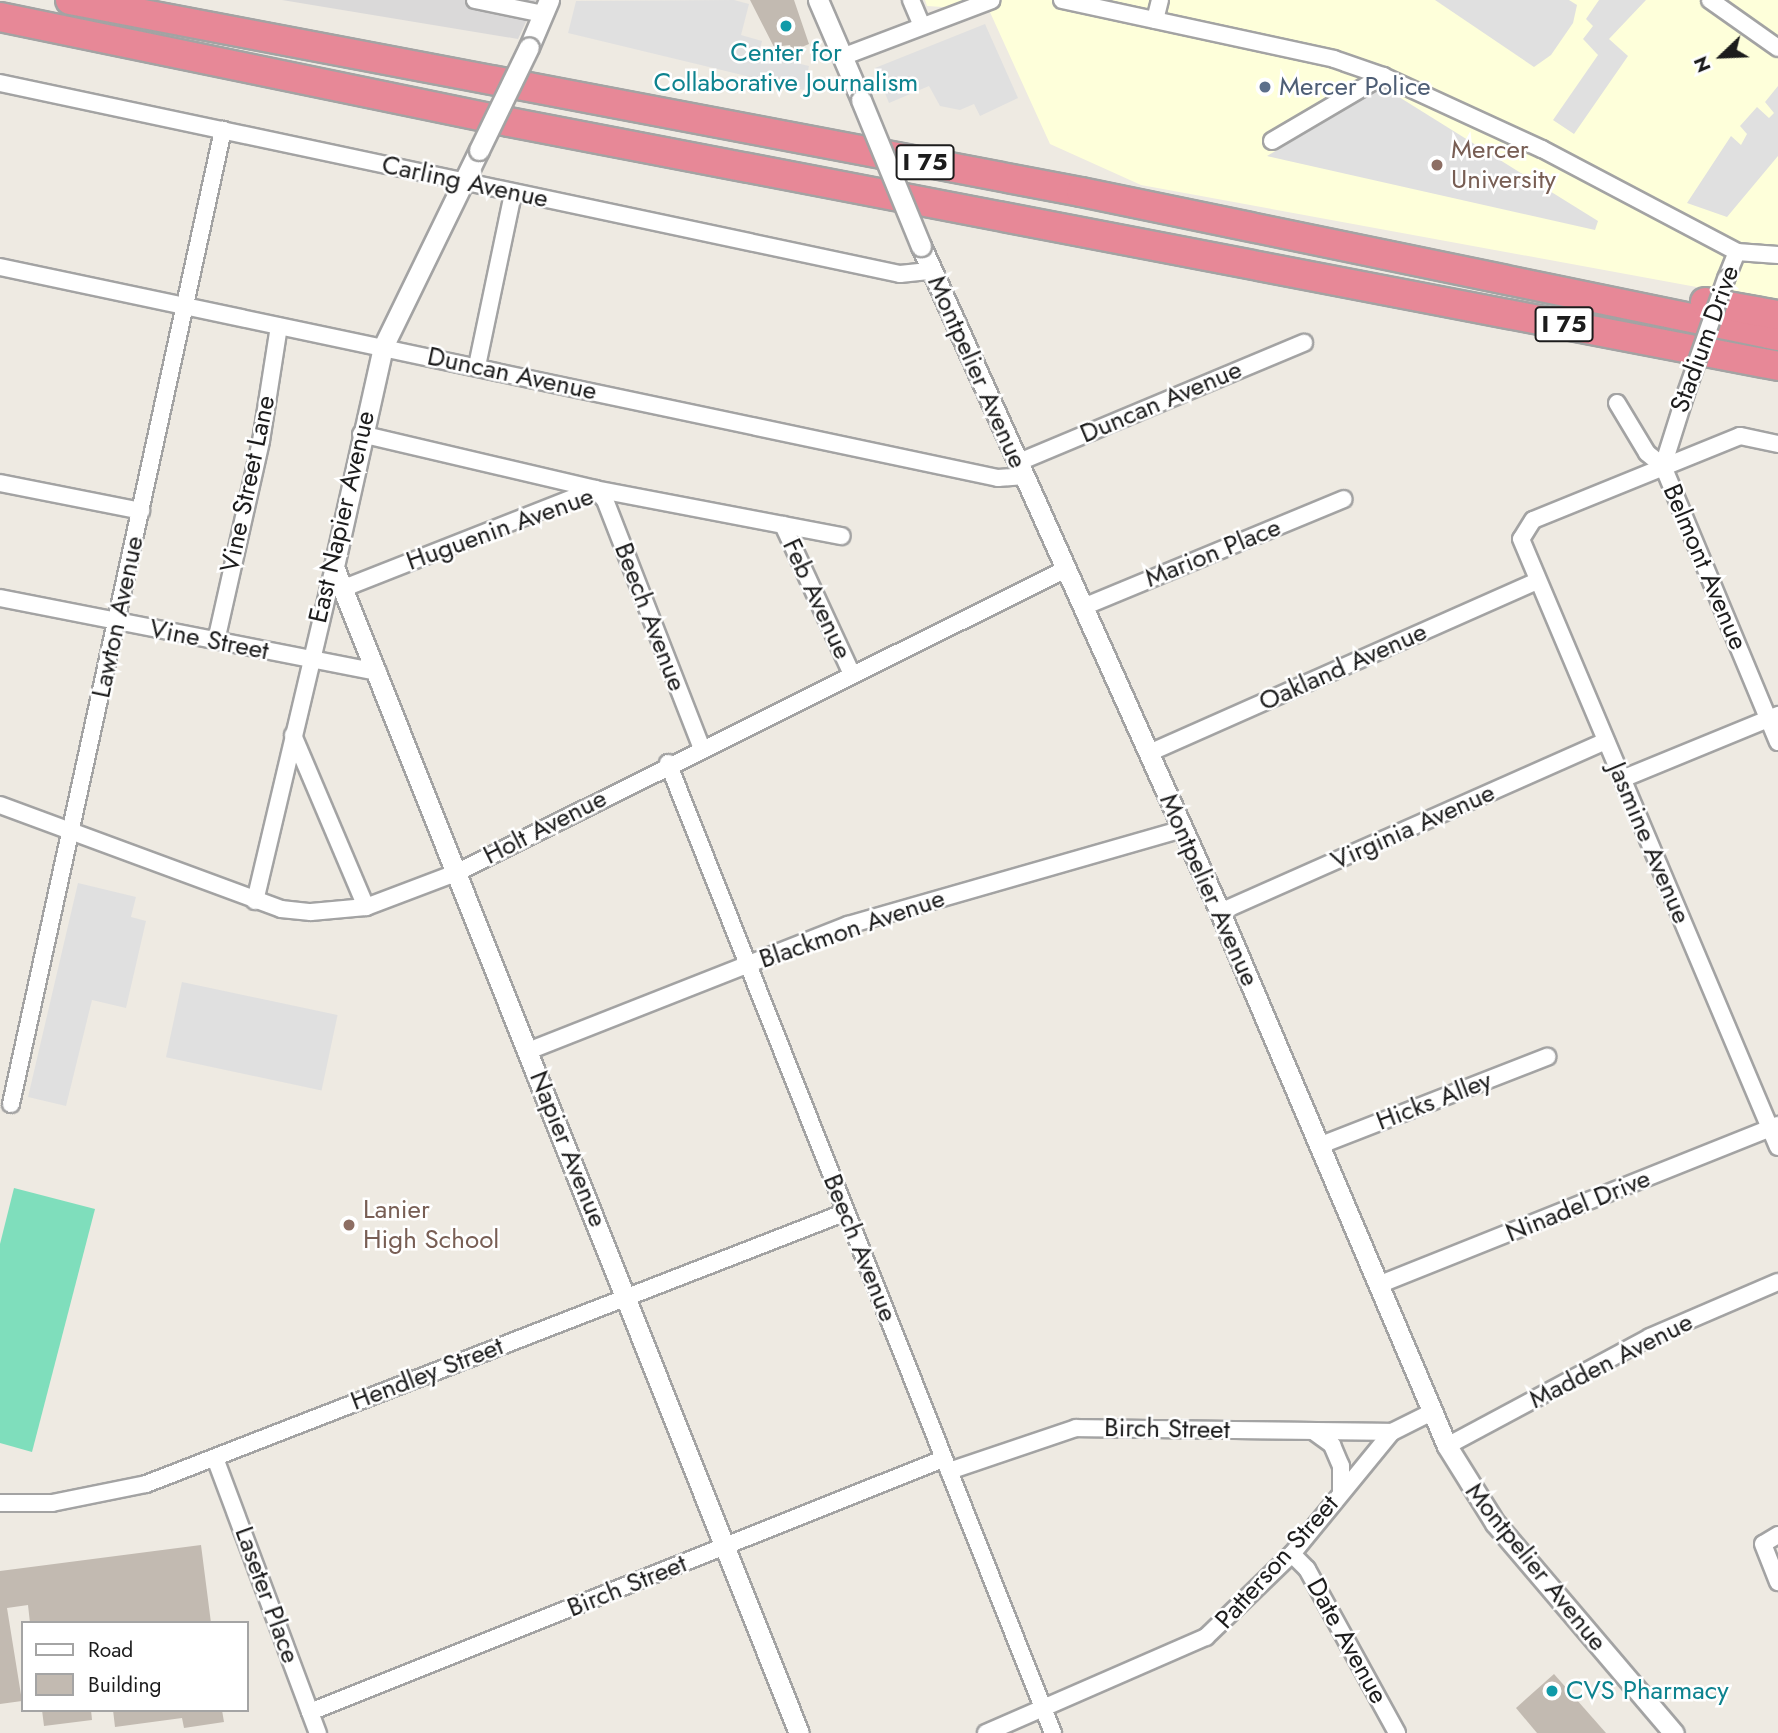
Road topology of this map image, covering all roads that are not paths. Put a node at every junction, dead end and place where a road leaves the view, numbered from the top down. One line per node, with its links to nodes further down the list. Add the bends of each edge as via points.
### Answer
1 (70, 0): 25 (highway, I 75, via 1081,192)
2 (475, 0): 9 (street)
3 (818, 0): 14 (street, Montpelier Avenue)
4 (911, 0): 12 (street)
5 (992, 0): 12 (street)
6 (1062, 0): 11 (street)
7 (1160, 0): 11 (street)
8 (1710, 0): 13 (street)
9 (546, 7): 19 (street, East Napier Avenue, bridge)
10 (0, 17): 32 (highway, I 75, via 509,122)
11 (1155, 20): 15 (street, via 1334,59)
12 (922, 26): 14 (street)
13 (1778, 48)
14 (842, 57): 24 (street, Montpelier Avenue, bridge)
15 (1383, 76): 18 (street); 21 (street, via 1542,149)
16 (0, 83): 17 (street, Carling Avenue)
17 (223, 130): 19 (street, Carling Avenue); 26 (street, Lawton Avenue)
18 (1272, 141)
19 (461, 181): 20 (street, Carling Avenue); 31 (street, East Napier Avenue)
20 (513, 193): 24 (street, Carling Avenue, via 900,274); 33 (street)
21 (1737, 252): 22 (street, Stadium Drive); 39 (street, Stadium Drive, bridge)
22 (1778, 255)
23 (0, 267): 26 (street, Duncan Avenue)
24 (931, 271): 40 (street, Montpelier Avenue)
25 (1560, 292): 27 (highway, via 1686,299); 29 (highway, I 75)
26 (183, 306): 28 (street, Duncan Avenue); 44 (street, Lawton Avenue)
27 (1778, 315)
28 (279, 326): 31 (street, Duncan Avenue); 54 (street, Vine Street Lane, via 261,441)
29 (1778, 336)
30 (1304, 343): 40 (street, Duncan Avenue)
31 (383, 347): 33 (street, Duncan Avenue); 37 (street, East Napier Avenue)
32 (1716, 354): 34 (highway, I 75); 35 (highway)
33 (477, 366): 40 (street, Duncan Avenue, via 998,478)
34 (1778, 366)
35 (1778, 374)
36 (1617, 402): 39 (street, Belmont Avenue, via 1647,453)
37 (361, 435): 42 (street); 47 (street, East Napier Avenue)
38 (1778, 444): 39 (street, via 1740,436)
39 (1663, 466): 49 (street, Jasmine Avenue, via 1533,520 1521,539); 58 (street, Belmont Avenue)
40 (1022, 469): 48 (street, Montpelier Avenue)
41 (0, 483): 44 (street)
42 (595, 489): 45 (street, Huguenin Avenue); 50 (street, Huguenin Avenue); 62 (street, Beech Avenue, via 605,500)
43 (1344, 499): 52 (street, Marion Place)
44 (141, 511): 53 (street, Lawton Avenue)
45 (783, 525): 46 (street, Huguenin Avenue); 57 (street, Feb Avenue)
46 (842, 536)
47 (334, 567): 50 (street, Napier Avenue); 55 (street, East Napier Avenue)
48 (1066, 569): 52 (street, Montpelier Avenue); 57 (street, Holt Avenue)
49 (1537, 582): 60 (street, Jasmine Avenue); 63 (street, Oakland Avenue)
50 (344, 588): 56 (street, Napier Avenue)
51 (0, 598): 53 (street, Vine Street)
52 (1083, 607): 63 (street, Montpelier Avenue)
53 (117, 622): 54 (street, Vine Street); 68 (street, Lawton Avenue)
54 (216, 641): 55 (street, Vine Street)
55 (308, 660): 56 (street, Vine Street); 59 (street, East Napier Avenue)
56 (378, 672): 69 (street, Napier Avenue)
57 (852, 674): 62 (street, Holt Avenue)
58 (1773, 717): 61 (street, Belmont Avenue); 65 (street)
59 (293, 735): 70 (street, East Napier Avenue); 71 (street)
60 (1606, 741): 65 (street, Jasmine Avenue); 72 (street, Virginia Avenue)
61 (1778, 742)
62 (701, 747): 64 (street, Holt Avenue)
63 (1149, 753): 67 (street, Montpelier Avenue)
64 (668, 764): 69 (street, Holt Avenue); 73 (street, Beech Avenue)
65 (1622, 779): 77 (street, Jasmine Avenue)
66 (0, 805): 68 (street, Holt Avenue)
67 (1183, 829): 72 (street, Montpelier Avenue); 73 (street, Blackmon Avenue, via 848,925)
68 (71, 832): 70 (street, Holt Avenue); 76 (street, Lawton Avenue)
69 (458, 872): 71 (street, Holt Avenue); 74 (street, Napier Avenue)
70 (255, 901): 71 (street, Holt Avenue, via 311,912)
71 (366, 907)
72 (1220, 912): 78 (street, Montpelier Avenue)
73 (747, 964): 74 (street, Blackmon Avenue); 80 (street, Beech Avenue)
74 (528, 1051): 83 (street, Napier Avenue)
75 (1547, 1057): 78 (street, Hicks Alley)
76 (11, 1104)
77 (1774, 1126): 79 (street, Jasmine Avenue); 82 (street, Ninadel Drive)
78 (1321, 1145): 82 (street, Montpelier Avenue)
79 (1778, 1147)
80 (846, 1212): 83 (street, Hendley Street); 89 (street, Beech Avenue)
81 (1778, 1282): 87 (street, Madden Avenue, via 1650,1336)
82 (1378, 1285): 84 (street, Montpelier Avenue)
83 (627, 1296): 88 (street, Hendley Street); 93 (street, Napier Avenue)
84 (1432, 1412): 86 (street, Patterson Street); 87 (street, Montpelier Avenue)
85 (1312, 1431): 86 (street, Birch Street); 89 (street, Birch Street, via 1058,1430); 90 (street, via 1332,1446 1341,1466)
86 (1392, 1432): 90 (street, Patterson Street)
87 (1447, 1446): 96 (street, Montpelier Avenue, via 1482,1506)
88 (215, 1458): 91 (street, Hendley Street, via 108,1494); 98 (street, Laseter Place)
89 (946, 1465): 93 (street, Birch Street); 97 (street, Beech Avenue)
90 (1341, 1492): 94 (street, Patterson Street)
91 (0, 1503)
92 (1778, 1535): 95 (street, via 1763,1544)
93 (725, 1547): 98 (street, Birch Street); 100 (street, Napier Avenue)
94 (1292, 1554): 97 (street, Patterson Street, via 1206,1637); 103 (street, Date Avenue, via 1307,1569)
95 (1778, 1582)
96 (1635, 1692): 104 (street); 105 (street, Montpelier Avenue)
97 (1043, 1709): 101 (street, Patterson Street); 102 (street, Beech Avenue)
98 (310, 1713): 99 (street, Laseter Place)
99 (318, 1733)
100 (799, 1733)
101 (986, 1733)
102 (1053, 1733)
103 (1397, 1733)
104 (1657, 1733)
105 (1674, 1733)

